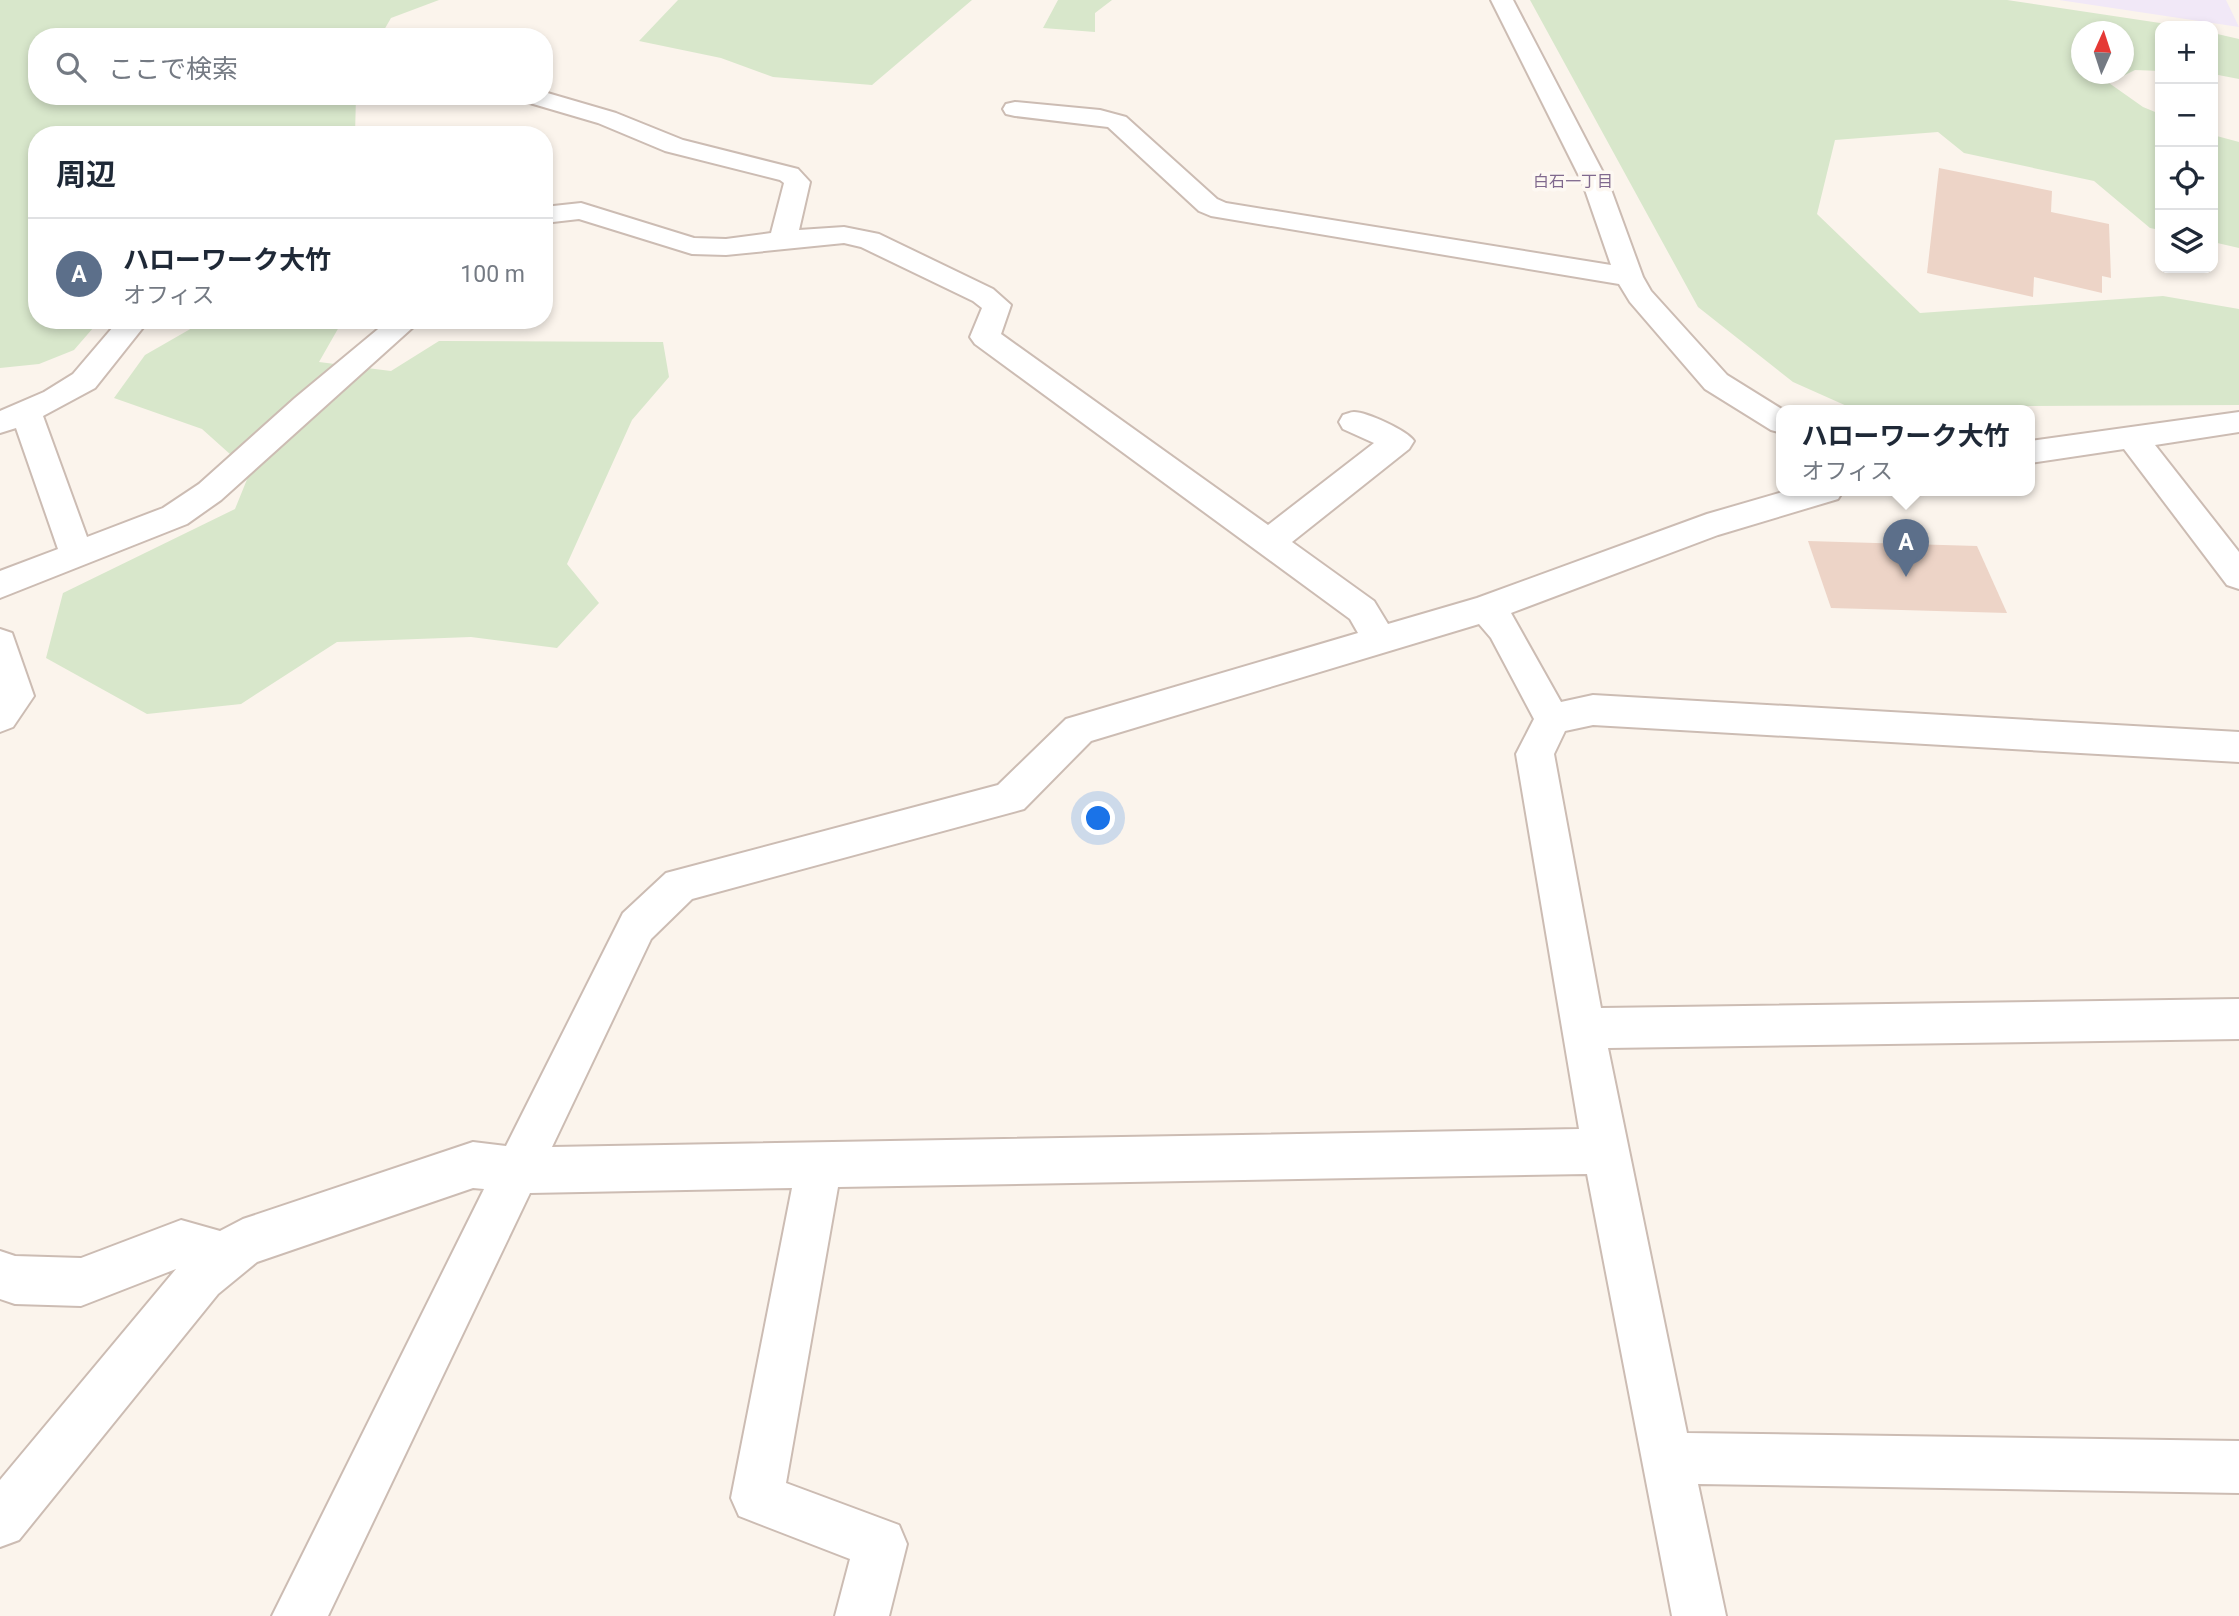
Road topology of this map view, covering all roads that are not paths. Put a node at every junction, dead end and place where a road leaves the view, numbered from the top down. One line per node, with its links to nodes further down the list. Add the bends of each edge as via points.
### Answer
1 (1502, 0): 7 (street, via 1596,184)
2 (553, 102): 5 (street, via 607,118 674,146 789,174 797,182)
3 (1015, 109): 7 (street, via 1117,122 1208,205 1220,210)
4 (553, 214): 5 (street, via 581,211 692,246 726,247)
5 (785, 239): 17 (street, via 844,235 869,240 983,295 997,305 985,337)
6 (1351, 250): 7 (street)
7 (1635, 286): 11 (street, via 1716,382)
8 (127, 329): 10 (street, via 84,381)
9 (396, 329): 18 (street, via 210,492 175,516)
10 (13, 418): 18 (street)
11 (1776, 419)
12 (1354, 422): 17 (street, via 1398,442)
13 (2239, 422): 14 (street)
14 (2133, 439): 15 (street); 19 (street)
15 (2035, 451)
16 (1810, 496): 21 (street, via 1707,526)
17 (1269, 542): 22 (street, via 1362,610)
18 (77, 556): 20 (street)
19 (2239, 576)
20 (0, 585)
21 (1486, 609): 22 (street); 25 (street, via 1504,629)
22 (1380, 641): 31 (street, via 1079,730 1010,798 681,885 637,926)
23 (0, 643): 24 (street, via 16,696)
24 (0, 717)
25 (1552, 719): 26 (street, via 1593,710); 28 (street, via 1535,754)
26 (2239, 747)
27 (2239, 1019): 28 (street)
28 (1584, 1028): 29 (street)
29 (1605, 1150): 30 (street); 34 (street)
30 (819, 1164): 31 (street); 38 (street, via 757,1498 880,1544)
31 (516, 1170): 32 (street, via 473,1165 243,1242); 37 (street)
32 (223, 1259): 33 (street, via 209,1250 181,1244 81,1282 15,1280); 36 (street, via 201,1277)
33 (0, 1275)
34 (1667, 1458): 35 (street); 39 (street)
35 (2239, 1467)
36 (0, 1521)
37 (299, 1616)
38 (862, 1616)
39 (1699, 1616)

